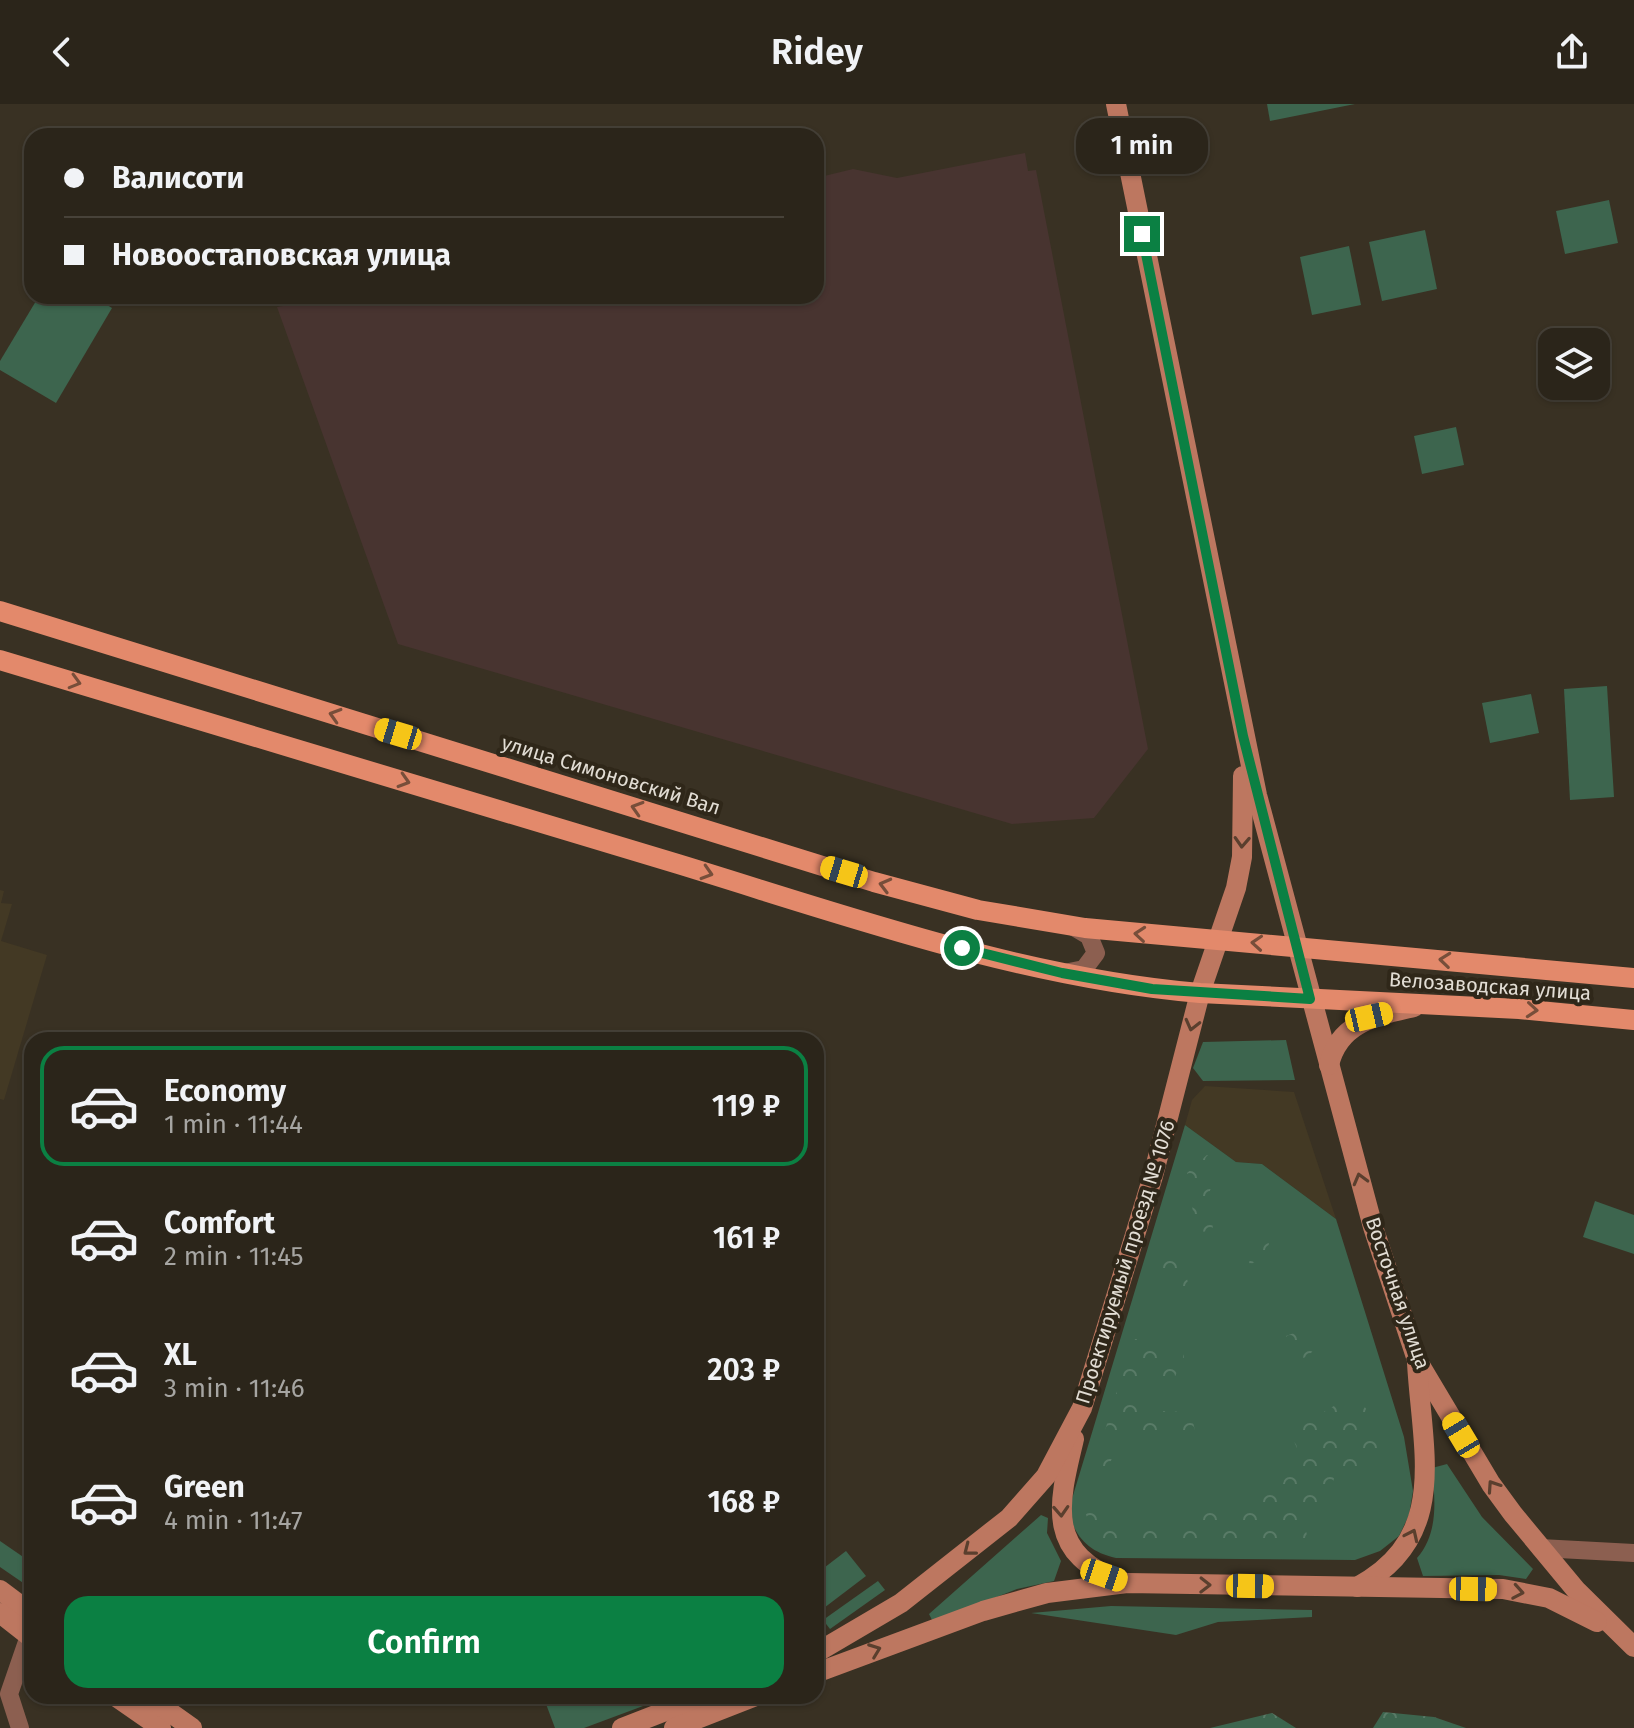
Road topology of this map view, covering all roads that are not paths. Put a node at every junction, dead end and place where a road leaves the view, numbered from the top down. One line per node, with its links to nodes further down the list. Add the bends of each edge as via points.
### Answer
1 (1116, 104): 4 (main road)
2 (0, 611): 5 (main road, улица Симоновский Вал, one-way to 2, via 978,910 874,882)
3 (0, 660): 8 (main road, one-way to 8, via 828,910)
4 (1243, 736): 6 (main road, Проектируемый проезд № 1076, one-way to 6, via 1242,857); 7 (main road, Восточная улица)
5 (1072, 926): 6 (main road, улица Симоновский Вал, one-way to 5); 8 (street, via 1089,936 1096,953 1084,969)
6 (1218, 940): 7 (main road, Велозаводская улица, one-way to 6); 10 (main road, Проектируемый проезд № 1076)
7 (1296, 946): 9 (main road, Велозаводская улица, one-way to 7); 11 (main road, Восточная улица)
8 (1062, 973): 10 (main road)
9 (1634, 978)
10 (1200, 993): 11 (main road, Велозаводская улица); 16 (main road, Проектируемый проезд № 1076, one-way to 16, via 1153,1176)
11 (1310, 999): 12 (main road, Велозаводская улица); 14 (main road, Восточная улица)
12 (1426, 1005): 13 (main road, Велозаводская улица, one-way to 13); 14 (main road, via 1369,1017 1350,1027)
13 (1634, 1020)
14 (1329, 1065): 15 (main road, Восточная улица, one-way to 14, via 1373,1227)
15 (1417, 1360): 17 (main road, Восточная улица, one-way to 15, via 1491,1484); 20 (main road, one-way to 15, via 1399,1558 1414,1536 1420,1514 1424,1487)
16 (1082, 1408): 19 (main road, one-way to 19, via 1060,1497 1060,1523 1086,1564); 28 (main road, Проектируемый проезд № 1076, one-way to 28, via 1028,1499 986,1538)
17 (1540, 1548): 18 (street); 25 (main road, Восточная улица)
18 (1634, 1553)
19 (1127, 1583): 20 (main road, Восточная улица, one-way to 20); 29 (main road, Восточная улица, one-way to 19, via 1029,1596)
20 (1357, 1587): 25 (main road, Восточная улица, one-way to 25, via 1503,1589 1549,1598)
21 (0, 1590): 22 (main road)
22 (24, 1608)
23 (0, 1613): 24 (main road)
24 (24, 1630)
25 (1618, 1634): 26 (main road, Восточная улица)
26 (1634, 1647)
27 (24, 1654): 34 (street, via 9,1694)
28 (824, 1662)
29 (824, 1663)
30 (126, 1704): 35 (main road)
31 (158, 1704): 36 (main road)
32 (684, 1704): 37 (main road)
33 (736, 1704): 38 (main road)
34 (20, 1728)
35 (161, 1728)
36 (192, 1728)
37 (622, 1728)
38 (674, 1728)

